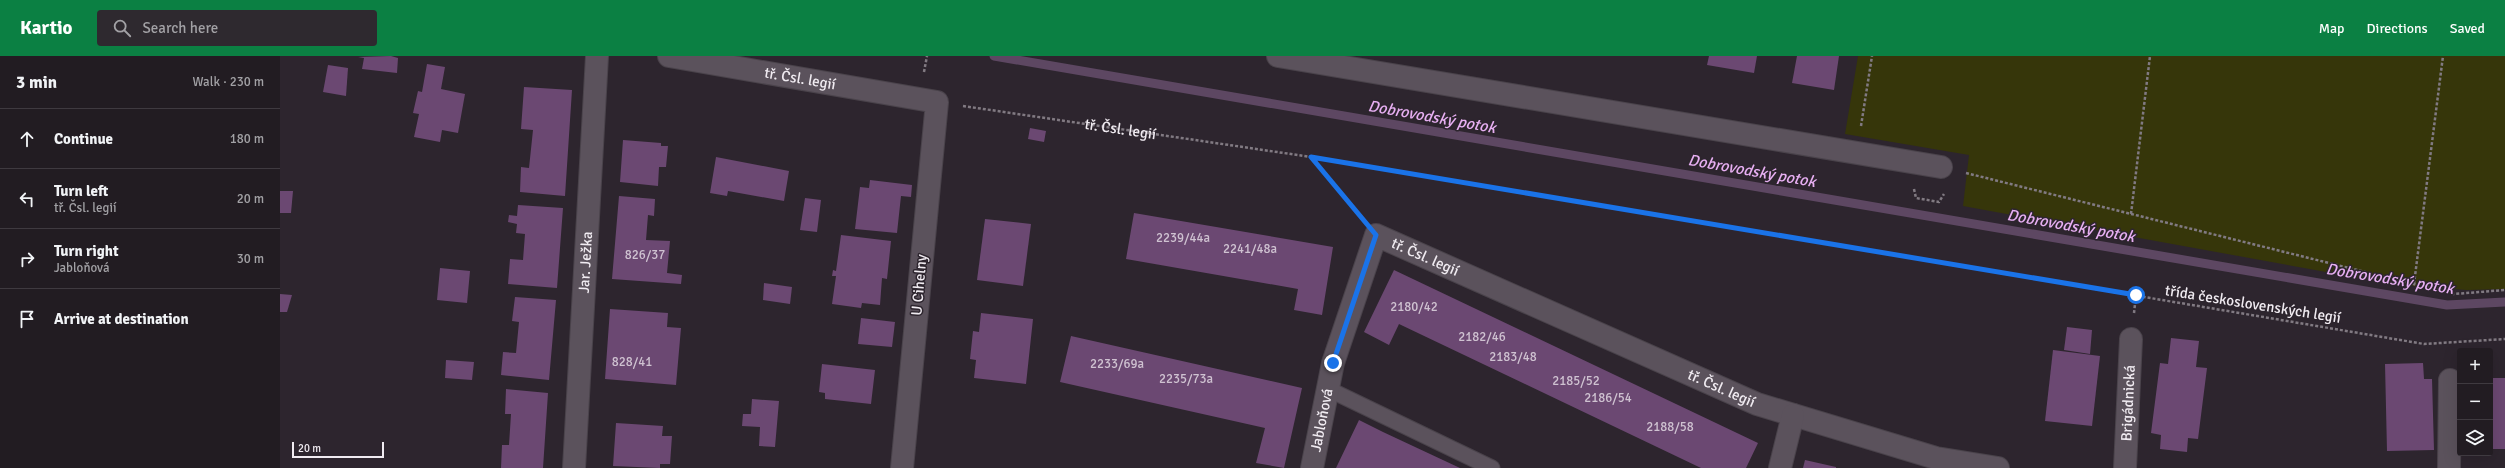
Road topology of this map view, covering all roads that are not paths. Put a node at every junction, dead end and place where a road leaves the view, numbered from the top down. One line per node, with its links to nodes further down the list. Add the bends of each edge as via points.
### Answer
1 (597, 56): 11 (street, Jar. Ježka)
2 (669, 56): 4 (street, tř. Čsl. legií)
3 (1278, 56): 5 (street)
4 (937, 102): 12 (street, U Cihelny)
5 (1941, 167)
6 (1376, 235): 9 (street, Jabloňová, via 1333,363); 10 (street, tř. Čsl. legií, via 1757,404)
7 (2131, 339): 17 (street, Brigádnická)
8 (2450, 380): 18 (street)
9 (1328, 389): 13 (street, Jabloňová); 14 (lane)
10 (1793, 415): 15 (street); 16 (street, tř. Čsl. legií, via 1936,458)
11 (574, 468)
12 (903, 468)
13 (1312, 468)
14 (1492, 468)
15 (1780, 468)
16 (1998, 468)
17 (2125, 468)
18 (2449, 468)

